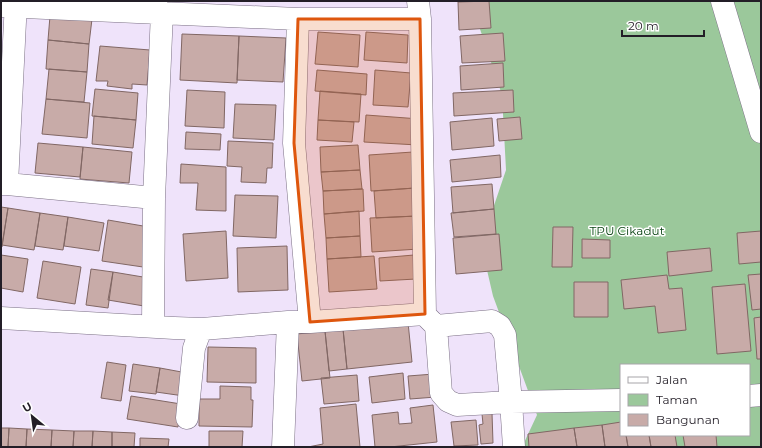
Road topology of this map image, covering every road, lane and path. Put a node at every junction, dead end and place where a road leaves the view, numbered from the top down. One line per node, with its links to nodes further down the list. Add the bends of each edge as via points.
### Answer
1 (722, 1): 6 (street)
2 (11, 4): 4 (street); 7 (street)
3 (419, 10): 5 (street); 10 (street)
4 (162, 12): 5 (street); 8 (street)
5 (298, 19): 12 (street, via 294,143)
6 (761, 132)
7 (4, 184): 8 (street)
8 (154, 198): 13 (street)
9 (1, 318): 13 (street)
10 (431, 320): 12 (street); 18 (street, via 492,322 500,326 504,335); 18 (street, via 441,393 448,401 457,405)
11 (288, 322): 12 (street); 14 (street); 20 (street)
12 (310, 322)
13 (153, 326): 14 (street)
14 (202, 329): 19 (street, via 194,348)
15 (761, 395): 16 (street)
16 (750, 396)
17 (620, 400): 18 (street)
18 (511, 402): 21 (street)
19 (187, 418)
20 (283, 447)
21 (514, 447)

